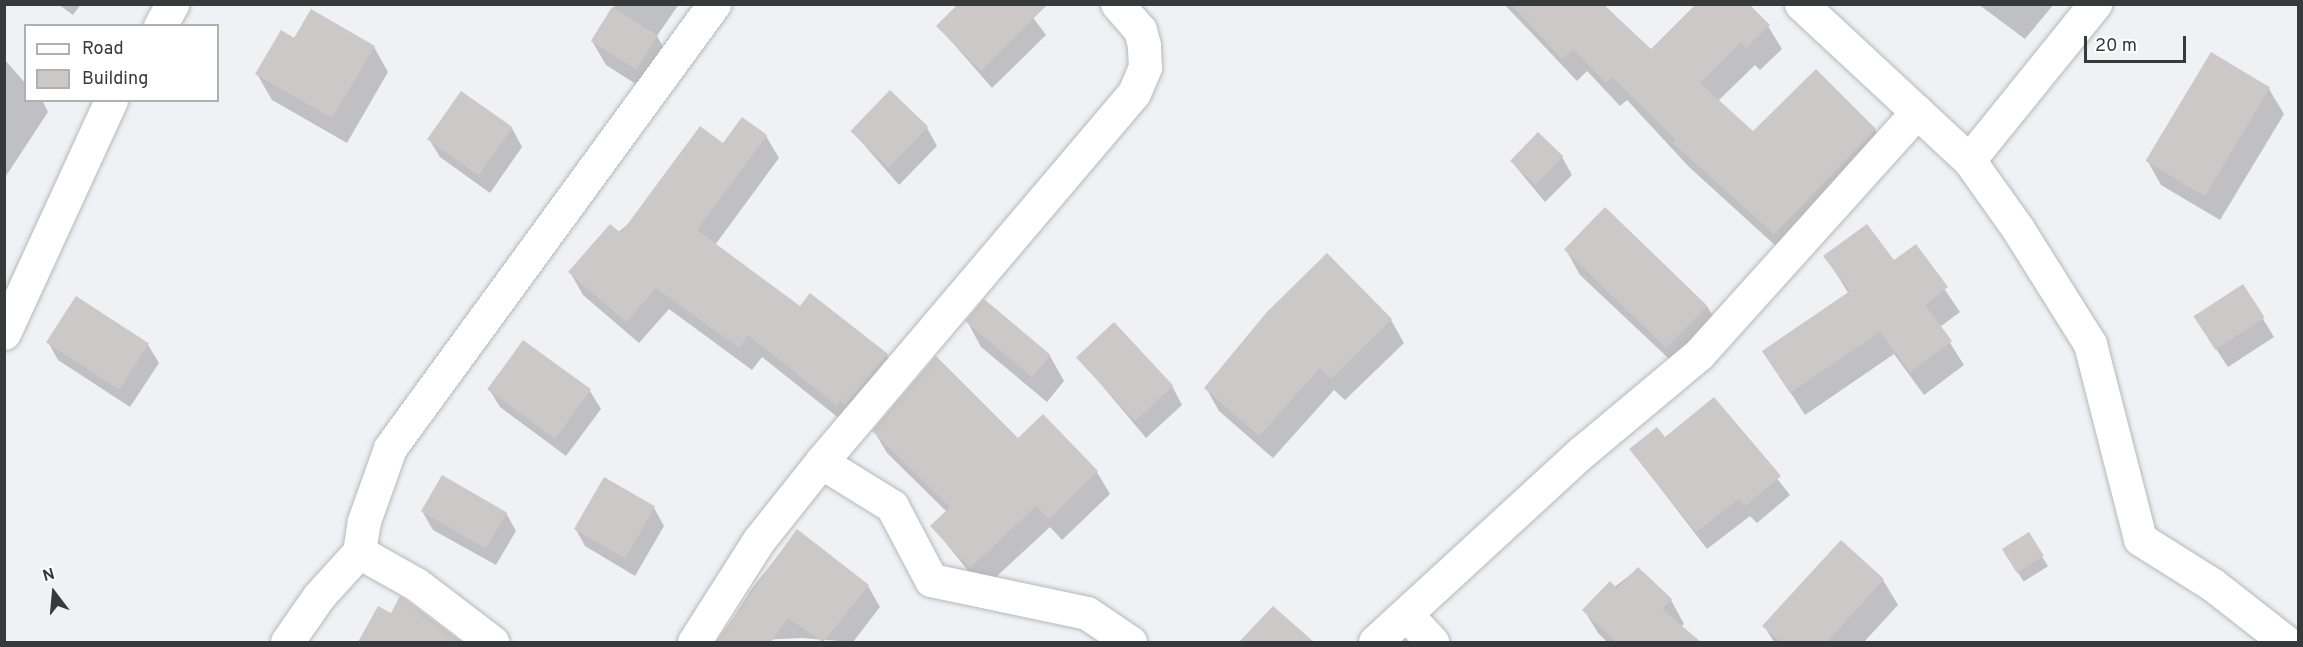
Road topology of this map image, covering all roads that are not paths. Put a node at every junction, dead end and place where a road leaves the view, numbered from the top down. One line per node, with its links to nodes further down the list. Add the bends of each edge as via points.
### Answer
1 (172, 4): 6 (street)
2 (714, 4): 12 (street, via 390,448 364,521)
3 (1118, 4): 11 (street, via 1140,30 1144,45 1146,67 1134,93)
4 (1801, 4): 8 (street)
5 (2096, 4): 9 (street)
6 (161, 24)
7 (110, 102): 10 (street)
8 (1917, 112): 9 (street); 13 (street, via 1699,354 1583,452)
9 (1969, 160): 20 (street, via 2090,344 2140,539 2213,585)
10 (4, 333)
11 (821, 462): 16 (street, via 759,540); 17 (street, via 892,506 931,580 1087,612)
12 (359, 552): 14 (street, via 319,596); 15 (street, via 416,584)
13 (1407, 615): 18 (street); 19 (street)
14 (287, 642)
15 (492, 642)
16 (694, 642)
17 (1130, 642)
18 (1375, 642)
19 (1432, 642)
20 (2286, 642)

